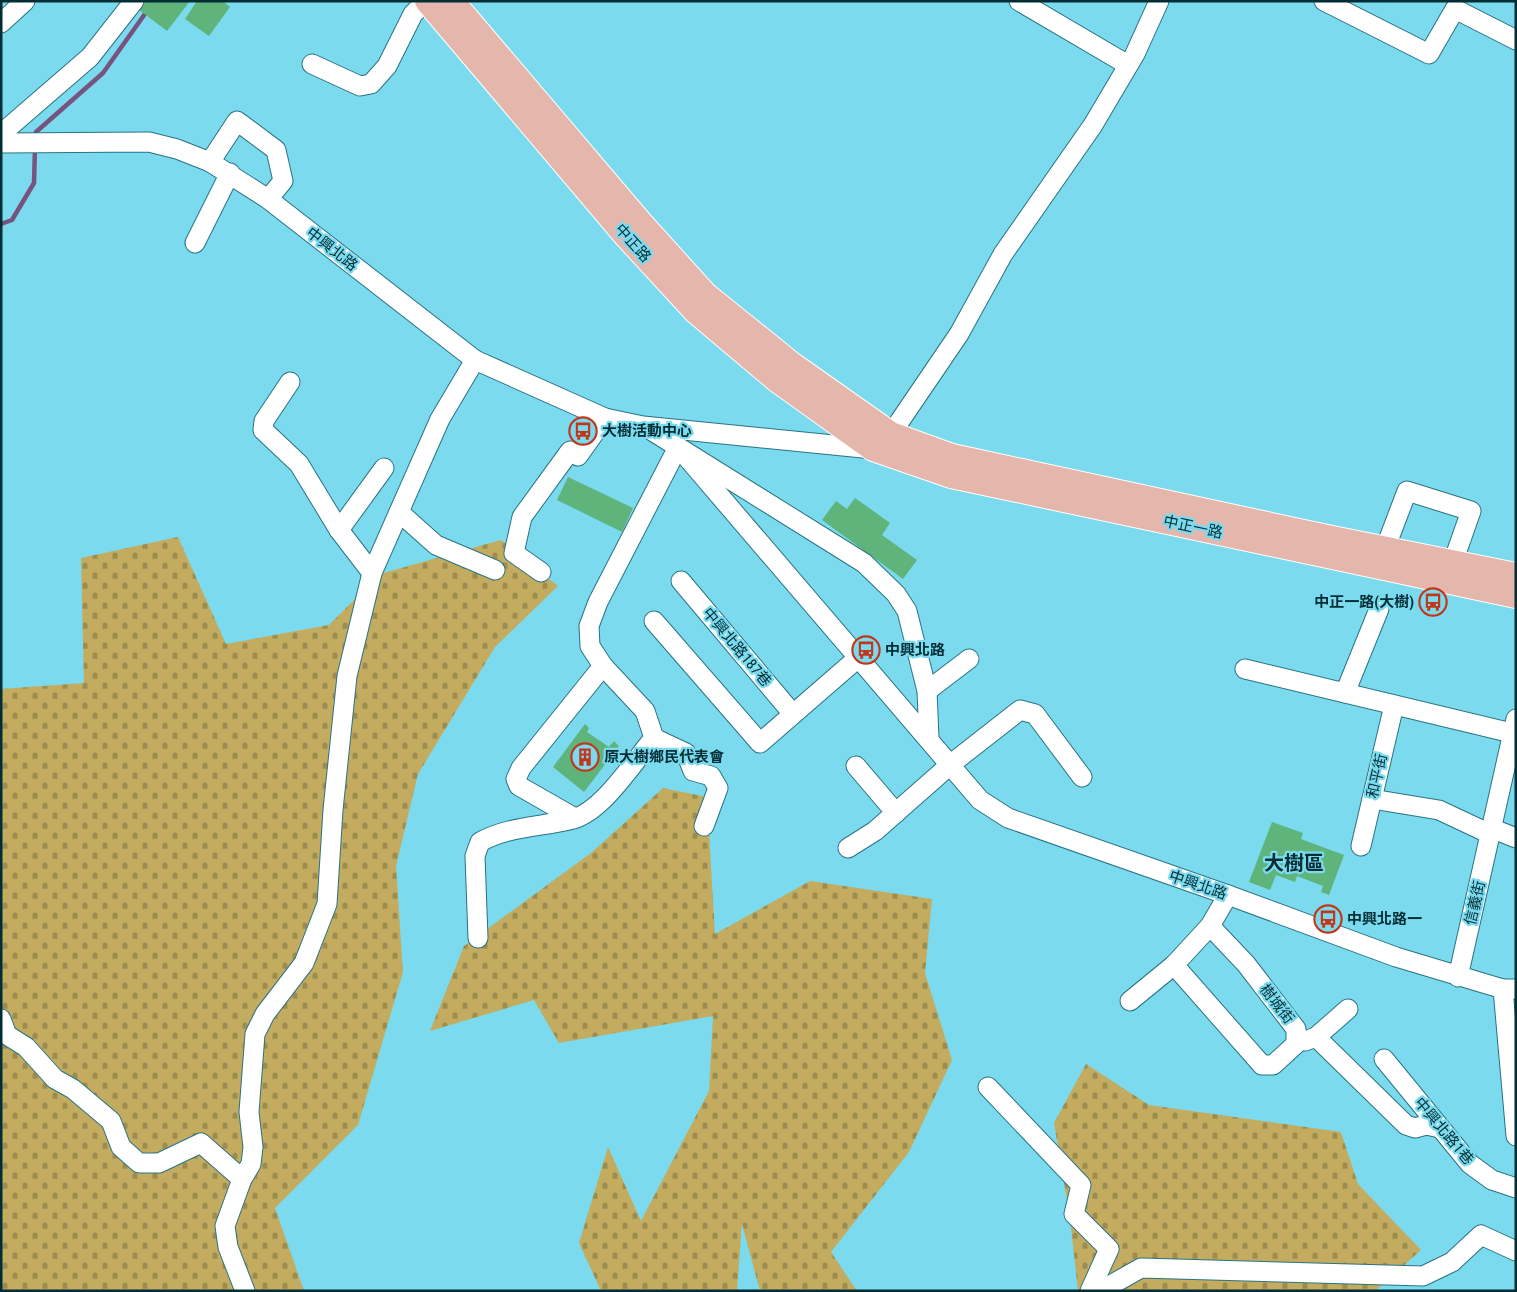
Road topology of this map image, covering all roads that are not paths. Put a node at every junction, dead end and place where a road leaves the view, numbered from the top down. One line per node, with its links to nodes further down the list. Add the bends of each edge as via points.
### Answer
1 (25, 1): 8 (street)
2 (134, 1): 12 (street, via 90,57)
3 (426, 1): 10 (street, via 413,14 387,66 372,84 360,86); 22 (main road, 中正路, via 626,236 695,311 778,381)
4 (452, 1): 22 (main road, 中正路, via 705,294)
5 (1019, 1): 11 (street)
6 (1159, 1): 11 (street)
7 (1324, 1): 9 (street, via 1429,54 1455,9)
8 (1, 23)
9 (1516, 40)
10 (312, 64)
11 (1128, 65): 22 (street, via 1093,125 1003,254 959,334)
12 (1, 134)
13 (1, 143): 14 (street, 中興北路, via 149,142)
14 (210, 162): 15 (street, 中興北路); 16 (street, via 237,121 276,150 283,181)
15 (230, 173): 16 (street, 中興北路); 17 (street)
16 (268, 199): 18 (street, 中興北路)
17 (195, 243)
18 (475, 360): 20 (street, 中興北路); 25 (street, via 440,419)
19 (290, 382): 26 (street, via 264,421 263,430 299,464)
20 (604, 418): 21 (street, 中興北路); 30 (street, via 578,456 570,451 522,517 514,553)
21 (644, 426): 22 (street, 中興北路); 23 (street, 中興北路)
22 (882, 442): 27 (main road, 中正一路); 34 (main road, 中正一路, via 951,476)
23 (678, 447): 37 (street, 中興北路); 39 (street, via 598,602 589,626 590,646); 41 (street, via 864,563 896,594 907,611)
24 (384, 468): 26 (street)
25 (399, 512): 29 (street, via 436,545); 31 (street)
26 (339, 530): 31 (street)
27 (1385, 549): 28 (main road, 中正一路); 28 (street, via 1407,491 1471,511)
28 (1452, 562): 32 (main road, 中正一路)
29 (495, 570)
30 (541, 572)
31 (372, 573): 75 (street, via 347,676 327,904 304,964 265,1014 255,1034 249,1112 254,1147 251,1164)
32 (1516, 575)
33 (681, 581): 44 (street, 中興北路187巷)
34 (1516, 596)
35 (1379, 609): 42 (street)
36 (654, 621): 44 (street, via 760,743)
37 (859, 657): 44 (street); 47 (street, 中興北路)
38 (969, 658): 41 (street)
39 (603, 666): 46 (street, via 645,711); 53 (street, via 521,768 516,779 519,786)
40 (1245, 669): 42 (street)
41 (928, 691): 47 (street)
42 (1345, 693): 43 (street)
43 (1394, 705): 45 (street); 51 (street, 和平街)
44 (793, 714)
45 (1515, 728): 55 (street, 信義街)
46 (654, 738): 53 (street, via 597,806); 54 (street, via 686,753 693,771 712,776 718,788)
47 (929, 738): 48 (street, 中興北路)
48 (951, 764): 50 (street, via 1020,710 1035,714); 52 (street); 59 (street, 中興北路, via 980,800 1008,818)
49 (856, 766): 52 (street)
50 (1082, 777)
51 (1372, 799): 55 (street, via 1439,810); 57 (street, 和平街)
52 (896, 813): 58 (street)
53 (575, 818): 61 (street, via 496,834 480,842 475,856)
54 (704, 826)
55 (1491, 831): 56 (street); 63 (street, 信義街)
56 (1516, 838)
57 (1361, 846)
58 (848, 848)
59 (1228, 895): 60 (street); 63 (street, 中興北路)
60 (1210, 926): 62 (street); 69 (street, 樹城街, via 1246,964 1296,1029)
61 (478, 938)
62 (1174, 965): 65 (street); 69 (street, 樹城街, via 1262,1065 1273,1065)
63 (1458, 977): 64 (street, 中興北路)
64 (1509, 989): 70 (street, 中興北路)
65 (1130, 1002)
66 (1348, 1009): 68 (street)
67 (1, 1020): 75 (street, via 7,1035 26,1047 55,1079 73,1089 111,1121 121,1147 139,1163 159,1164 201,1144)
68 (1316, 1037): 69 (street); 73 (street, via 1406,1125)
69 (1296, 1044)
70 (1512, 1056): 74 (street, 中興北路)
71 (1384, 1059): 73 (street, 中興北路1巷)
72 (988, 1087): 79 (street, via 1081,1185 1074,1214 1109,1249)
73 (1440, 1128): 76 (street, 中興北路1巷, via 1470,1164 1492,1180)
74 (1516, 1136)
75 (242, 1179): 78 (street, via 225,1226 228,1247)
76 (1516, 1188)
77 (1516, 1251): 80 (street, via 1481,1235 1452,1262 1422,1276 1141,1268)
78 (245, 1291)
79 (1090, 1291)
80 (1100, 1291)

